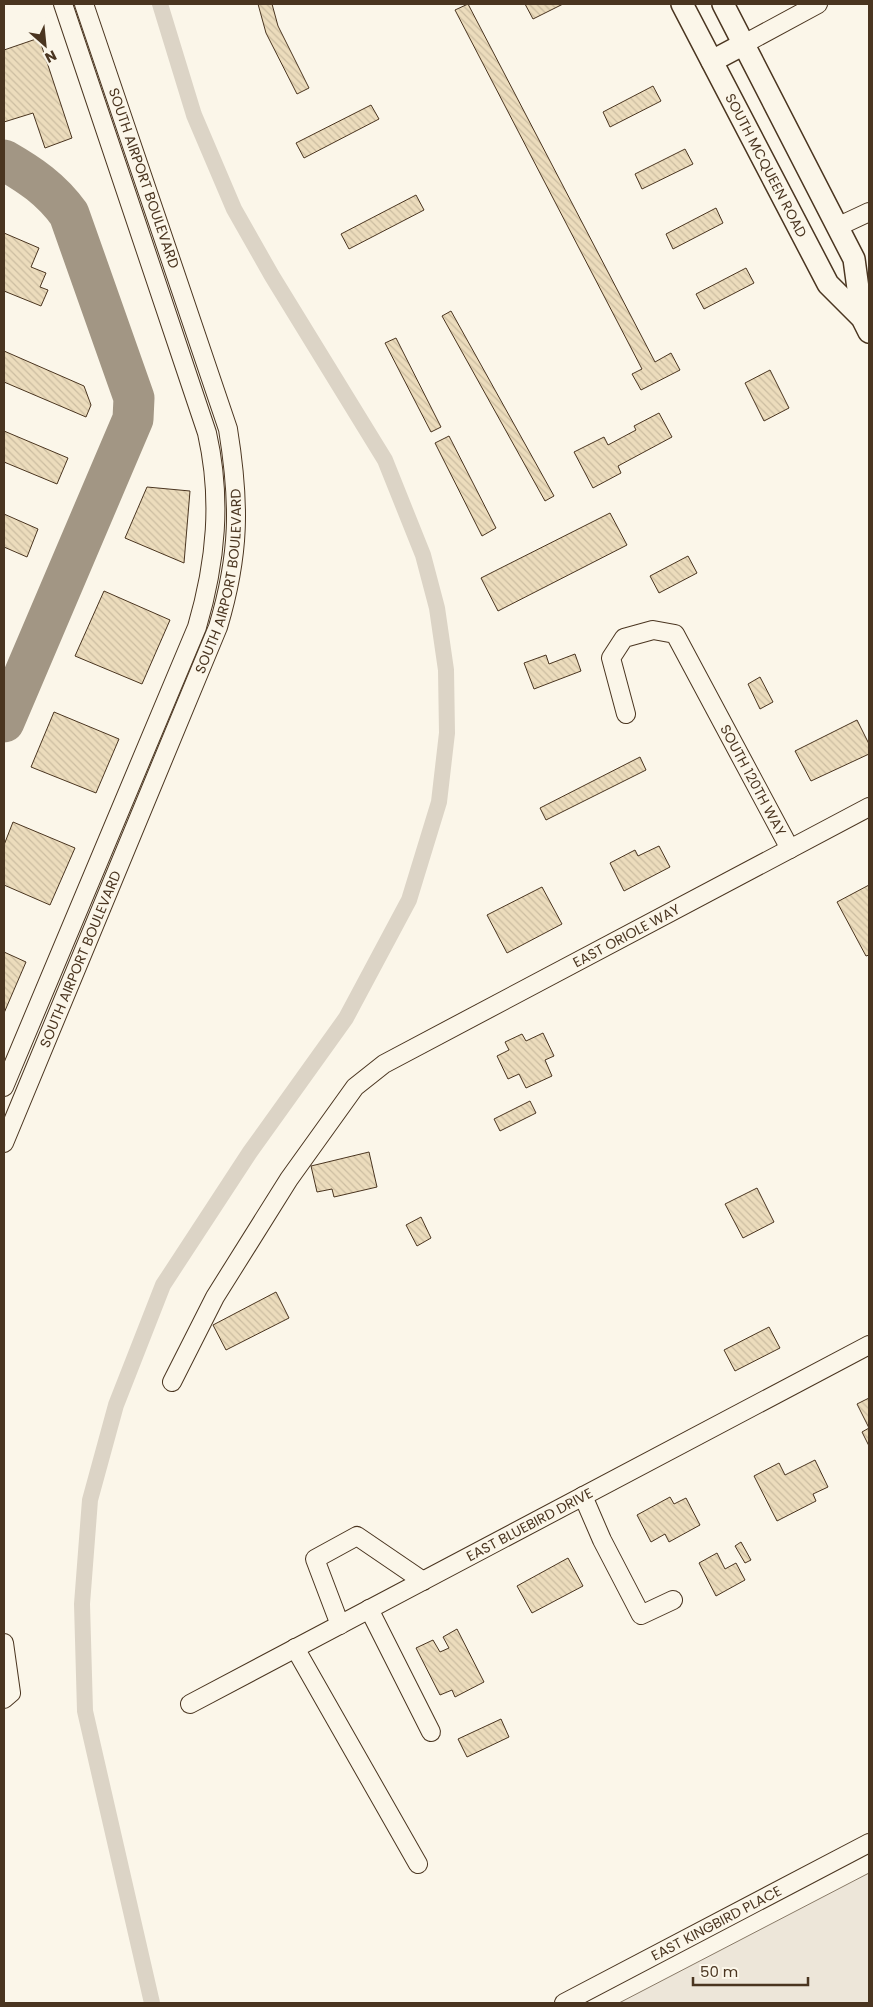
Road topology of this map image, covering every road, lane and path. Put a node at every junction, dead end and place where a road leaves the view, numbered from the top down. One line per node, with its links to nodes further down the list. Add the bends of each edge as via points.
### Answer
1 (63, 4): 12 (street, SOUTH AIRPORT BOULEVARD)
2 (84, 4): 11 (street, SOUTH AIRPORT BOULEVARD)
3 (682, 4): 7 (main road, SOUTH MCQUEEN ROAD)
4 (723, 4): 6 (main road, SOUTH MCQUEEN ROAD)
5 (818, 4): 6 (street)
6 (744, 44): 7 (main road); 9 (main road, SOUTH MCQUEEN ROAD)
7 (712, 61): 10 (main road, SOUTH MCQUEEN ROAD, via 828,284)
8 (869, 212): 9 (street)
9 (837, 227): 10 (main road, SOUTH MCQUEEN ROAD, via 854,259)
10 (866, 325)
11 (204, 356): 12 (street); 17 (street, SOUTH AIRPORT BOULEVARD, via 228,428 237,500 234,568 227,597 207,656)
12 (184, 361): 16 (street, SOUTH AIRPORT BOULEVARD, via 207,433 216,489 216,527 207,594 197,627)
13 (626, 714): 15 (street, SOUTH 120TH WAY, via 611,658 624,638 653,630 675,634)
14 (869, 808): 15 (street, EAST ORIOLE WAY)
15 (790, 849): 19 (street, EAST ORIOLE WAY, via 384,1064 355,1087 289,1179 215,1297)
16 (4, 1087)
17 (4, 1143)
18 (869, 1345): 20 (street, EAST BLUEBIRD DRIVE)
19 (172, 1382)
20 (583, 1496): 21 (street, EAST BLUEBIRD DRIVE); 22 (street, via 641,1615)
21 (423, 1581): 23 (street, EAST BLUEBIRD DRIVE); 24 (street, via 357,1536 315,1559)
22 (672, 1600)
23 (369, 1609): 24 (street, EAST BLUEBIRD DRIVE); 29 (street)
24 (340, 1625): 26 (street, EAST BLUEBIRD DRIVE)
25 (4, 1643): 27 (street, via 12,1685 11,1693)
26 (295, 1648): 28 (street, EAST BLUEBIRD DRIVE); 31 (street)
27 (4, 1699)
28 (190, 1704)
29 (431, 1732)
30 (869, 1843): 32 (street, EAST KINGBIRD PLACE)
31 (418, 1864)
32 (564, 2003)

